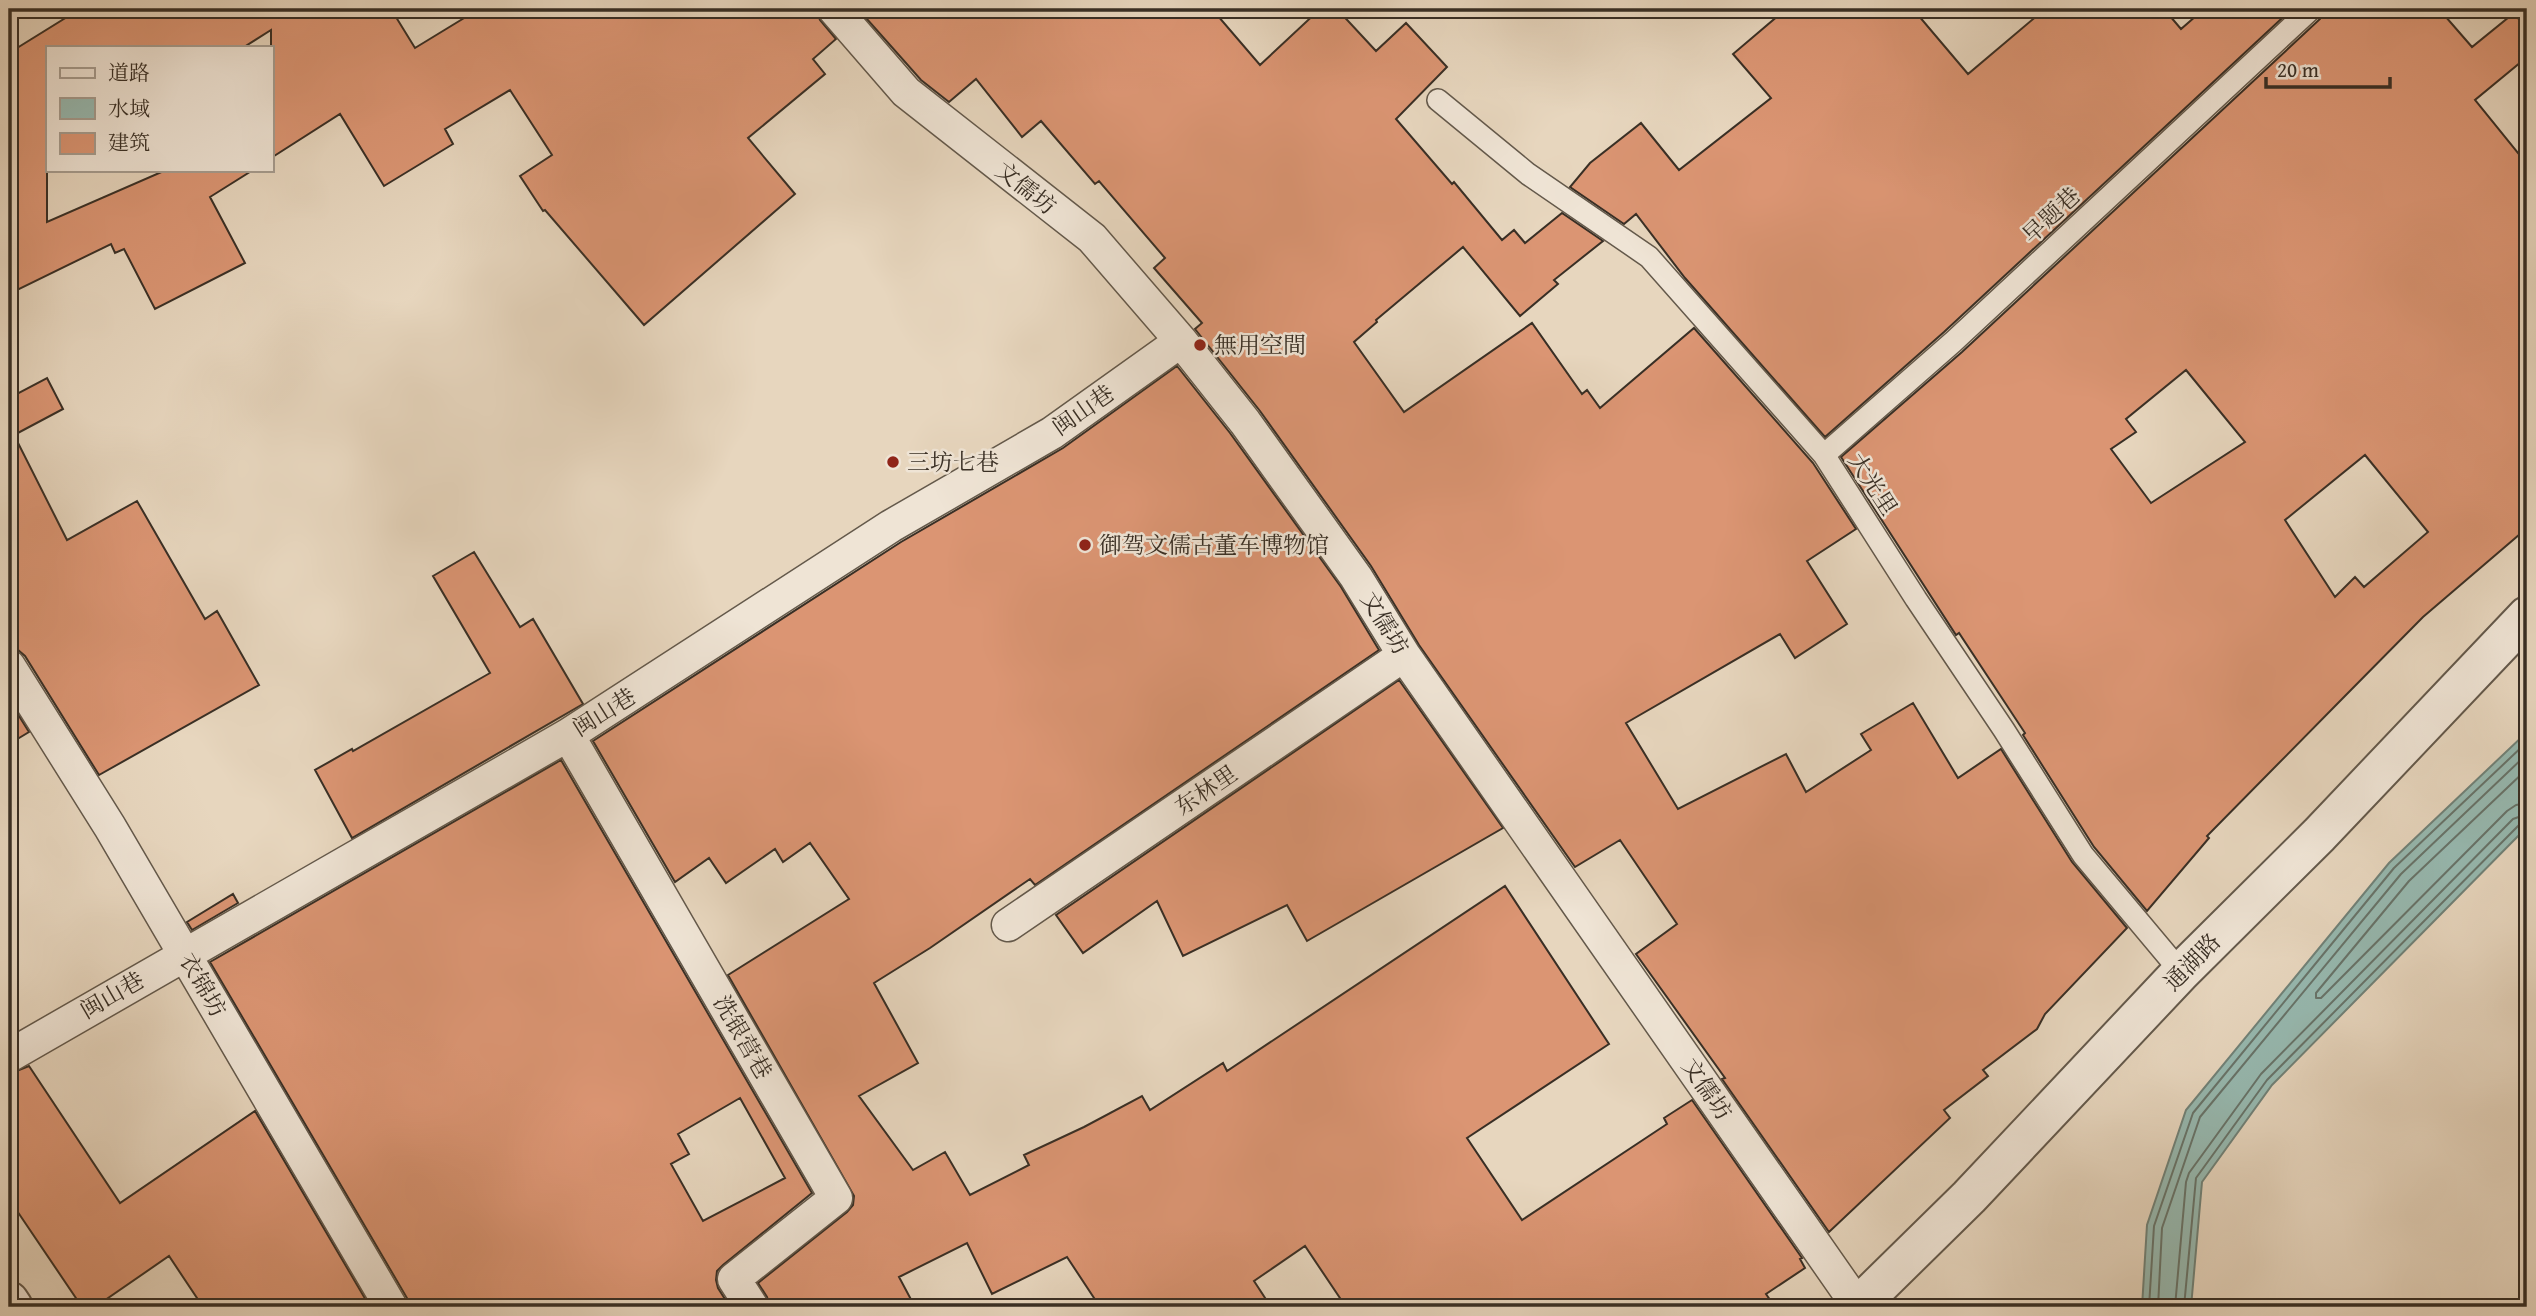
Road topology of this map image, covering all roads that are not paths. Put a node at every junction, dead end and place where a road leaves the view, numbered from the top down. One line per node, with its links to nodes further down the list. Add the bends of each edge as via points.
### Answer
1 (834, 9): 4 (street, 文儒坊, via 906,92 1092,238)
2 (2311, 9): 5 (lane, 早题巷, via 1954,342)
3 (1438, 100): 5 (lane, 大光里, via 1528,174 1649,257)
4 (1181, 341): 7 (street, 文儒坊, via 1356,576); 9 (street, 闽山巷, via 1052,433 891,526)
5 (1824, 455): 12 (lane, 大光里, via 2083,855)
6 (2527, 616): 12 (street, 通湖路)
7 (1404, 655): 10 (street, 东林里); 18 (street, 文儒坊)
8 (9, 666): 11 (street, 衣锦坊)
9 (568, 735): 11 (street, 闽山巷); 17 (street, 洗银营巷, via 836,1198 734,1279)
10 (1008, 925)
11 (184, 953): 13 (street, 闽山巷); 16 (street, 衣锦坊)
12 (2181, 972): 18 (street, 通湖路, via 1969,1197)
13 (9, 1056)
14 (9, 1301): 15 (street)
15 (13, 1307)
16 (391, 1307)
17 (752, 1307)
18 (1858, 1307)

